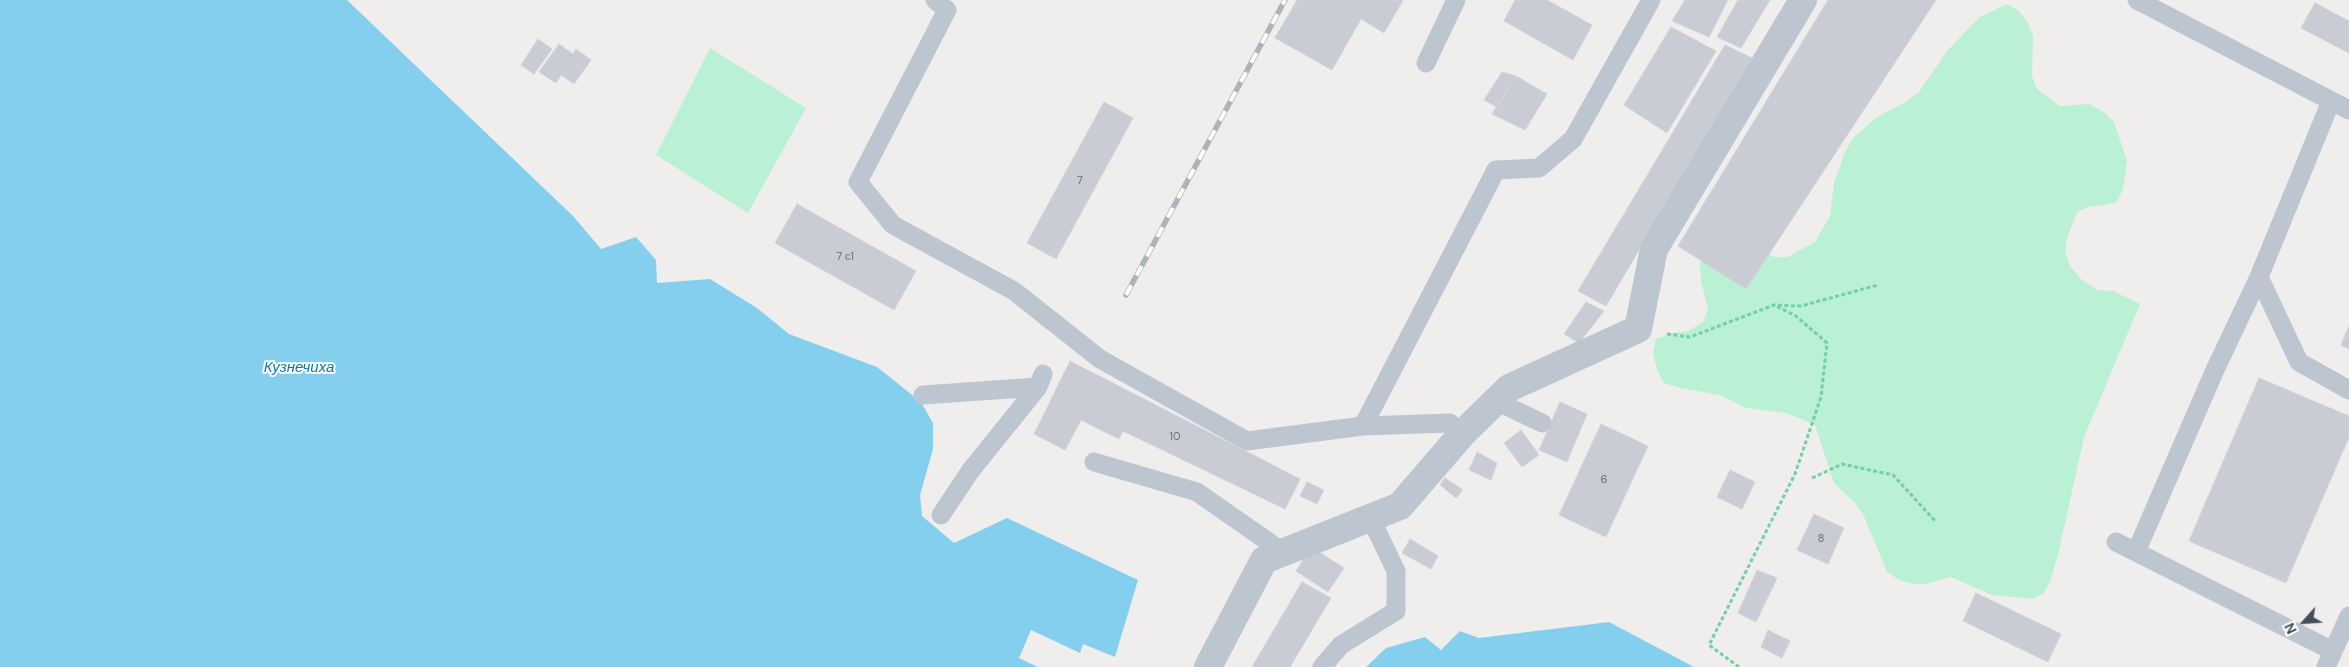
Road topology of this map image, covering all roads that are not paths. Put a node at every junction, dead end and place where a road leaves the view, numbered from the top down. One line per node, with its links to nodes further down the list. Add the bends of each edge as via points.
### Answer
1 (936, 0): 14 (lane, via 947,10 858,182 893,225 1014,291 1100,359 1247,441)
2 (1456, 0): 6 (lane)
3 (1651, 0): 14 (lane, via 1573,139 1539,168 1496,170)
4 (1803, 0): 12 (street, via 1654,249 1638,329 1509,388)
5 (2137, 0): 7 (lane)
6 (1426, 63)
7 (2331, 101): 8 (lane); 9 (lane)
8 (2349, 110)
9 (2259, 277): 10 (lane, via 2299,362); 21 (lane)
10 (2349, 390)
11 (923, 395): 17 (lane, via 1040,381)
12 (1496, 401): 13 (lane); 15 (street)
13 (1542, 423)
14 (1363, 426): 15 (lane, via 1450,423)
15 (1462, 434): 18 (street, via 1400,506)
16 (1094, 462): 20 (lane, via 1197,492)
17 (940, 515)
18 (1371, 519): 20 (street); 25 (lane, via 1396,571 1396,612 1341,645)
19 (2116, 542): 21 (lane)
20 (1283, 552): 24 (street, via 1264,560)
21 (2136, 552): 23 (lane)
22 (2349, 616): 23 (lane)
23 (2330, 659)
24 (1208, 667)
25 (1322, 667)

